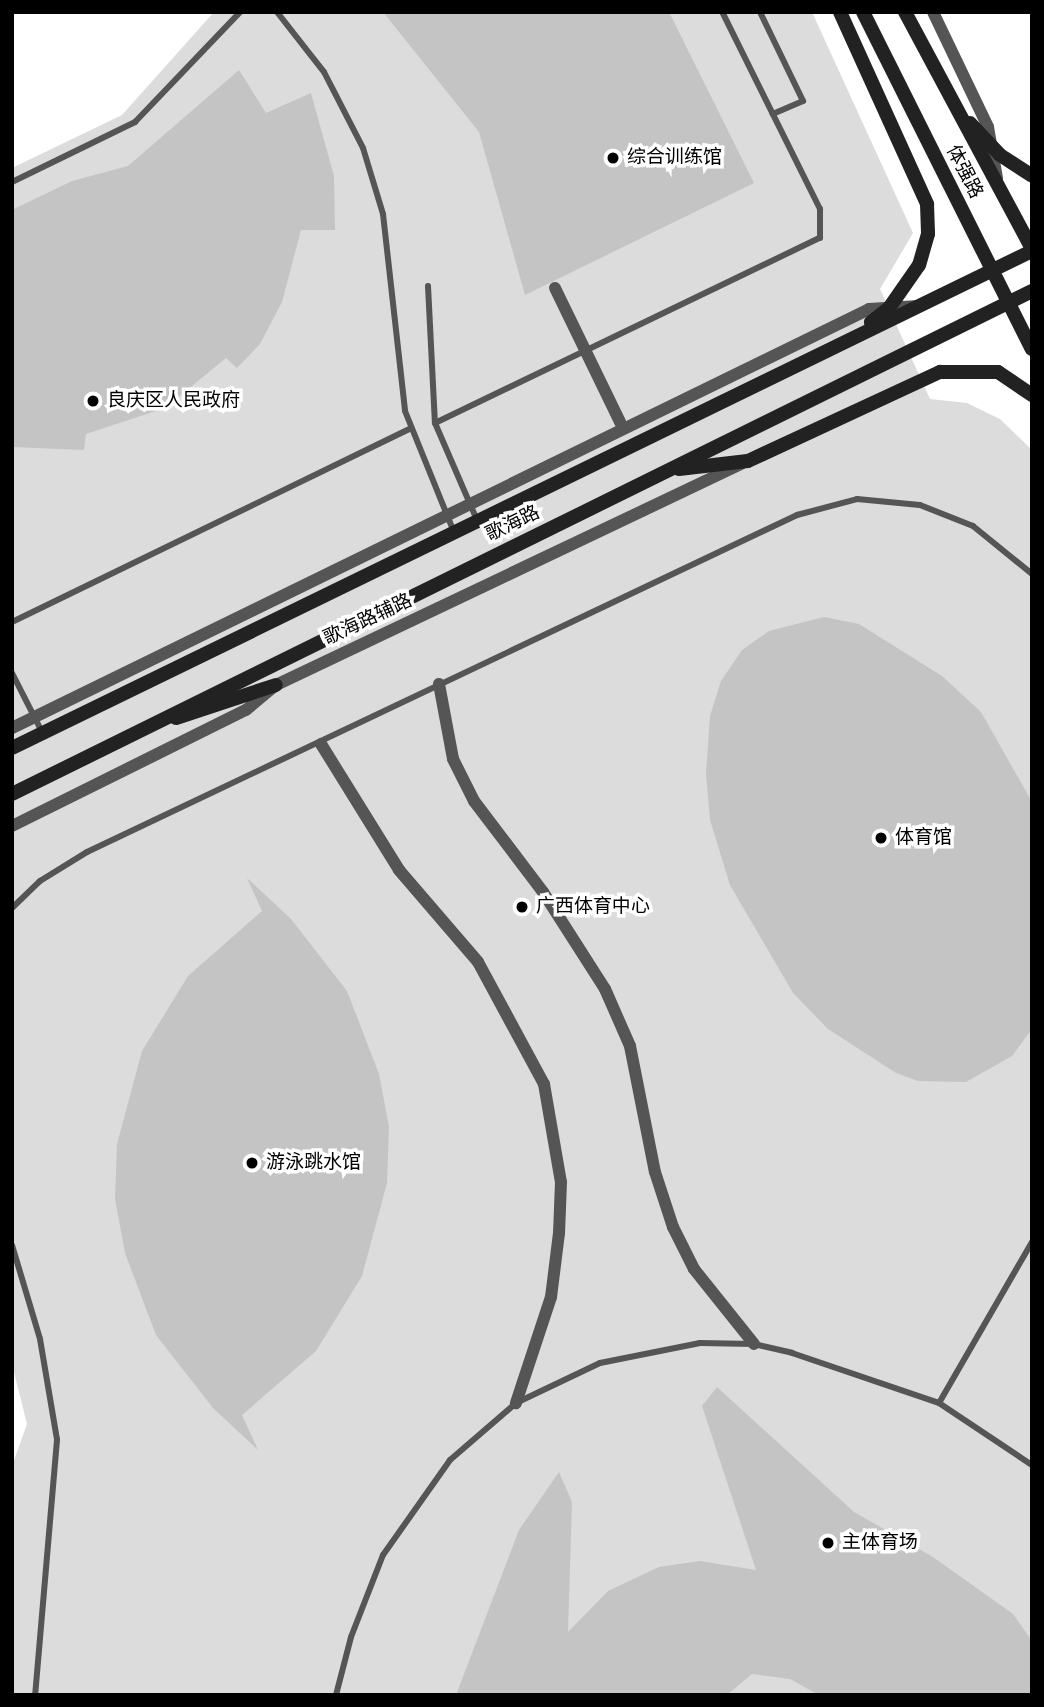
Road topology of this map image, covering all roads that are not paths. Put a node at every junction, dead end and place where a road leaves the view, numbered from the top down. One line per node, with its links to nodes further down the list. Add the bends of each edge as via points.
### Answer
1 (240, 12): 13 (lane, via 135,122)
2 (277, 12): 28 (lane, via 324,72 363,148 383,214 397,371)
3 (722, 12): 10 (lane)
4 (760, 12): 10 (lane, via 803,101)
5 (863, 12): 16 (main road, 体强路)
6 (905, 12): 9 (main road, 体强路)
7 (933, 12): 11 (street, via 988,127)
8 (839, 14): 22 (main road, via 927,204 928,234 919,265)
9 (957, 109): 11 (main road); 14 (main road, 体强路)
10 (773, 114): 25 (lane, via 820,209 820,238)
11 (991, 145): 12 (main road); 14 (street)
12 (1032, 176)
13 (12, 182)
14 (998, 185): 15 (main road, 体强路)
15 (1032, 250): 16 (main road, 歌海路)
16 (992, 270): 20 (main road, 体强路); 21 (main road, 歌海路)
17 (428, 286): 27 (lane)
18 (555, 288): 25 (street)
19 (1032, 291): 20 (main road, 歌海路)
20 (1009, 303): 24 (main road, 体强路); 31 (main road, 歌海路)
21 (919, 306): 22 (street); 23 (main road, 歌海路)
22 (889, 308): 23 (main road); 29 (street, via 869,309)
23 (847, 340): 34 (main road, 歌海路)
24 (1032, 349)
25 (586, 350): 27 (lane); 29 (street)
26 (1032, 395): 30 (main road, via 998,372 940,372)
27 (435, 423): 32 (lane)
28 (411, 428): 33 (lane); 37 (lane)
29 (623, 428): 32 (street)
30 (748, 461): 31 (main road); 40 (street, 歌海路辅路)
31 (667, 470): 43 (main road, 歌海路)
32 (469, 503): 33 (street); 34 (lane)
33 (447, 514): 35 (lane); 41 (street)
34 (477, 520): 35 (main road, 歌海路)
35 (454, 532): 44 (main road, 歌海路)
36 (1032, 574): 39 (lane, via 973,526 920,505 857,499 775,523)
37 (12, 622)
38 (12, 673): 41 (lane)
39 (439, 684): 46 (lane); 52 (street, via 453,759 474,801 543,892 605,989 630,1046 655,1172 678,1238 708,1288)
40 (276, 685): 43 (main road); 48 (street, 歌海路辅路, via 246,710)
41 (34, 718): 42 (street); 44 (lane)
42 (12, 729)
43 (142, 729): 47 (main road, 歌海路)
44 (42, 732): 45 (main road, 歌海路)
45 (14, 744)
46 (321, 744): 49 (lane, via 87,852 40,881); 53 (street, via 399,870 478,962 544,1084 561,1182 559,1233 543,1329)
47 (12, 794)
48 (12, 826)
49 (12, 908)
50 (1032, 1242): 54 (lane)
51 (12, 1245): 56 (lane, via 40,1339 57,1440)
52 (754, 1344): 53 (lane, via 653,1348 600,1363); 54 (lane, via 846,1367)
53 (516, 1403): 57 (lane, via 450,1460 401,1525 368,1588)
54 (939, 1403): 55 (lane)
55 (1032, 1465)
56 (35, 1695)
57 (336, 1695)

